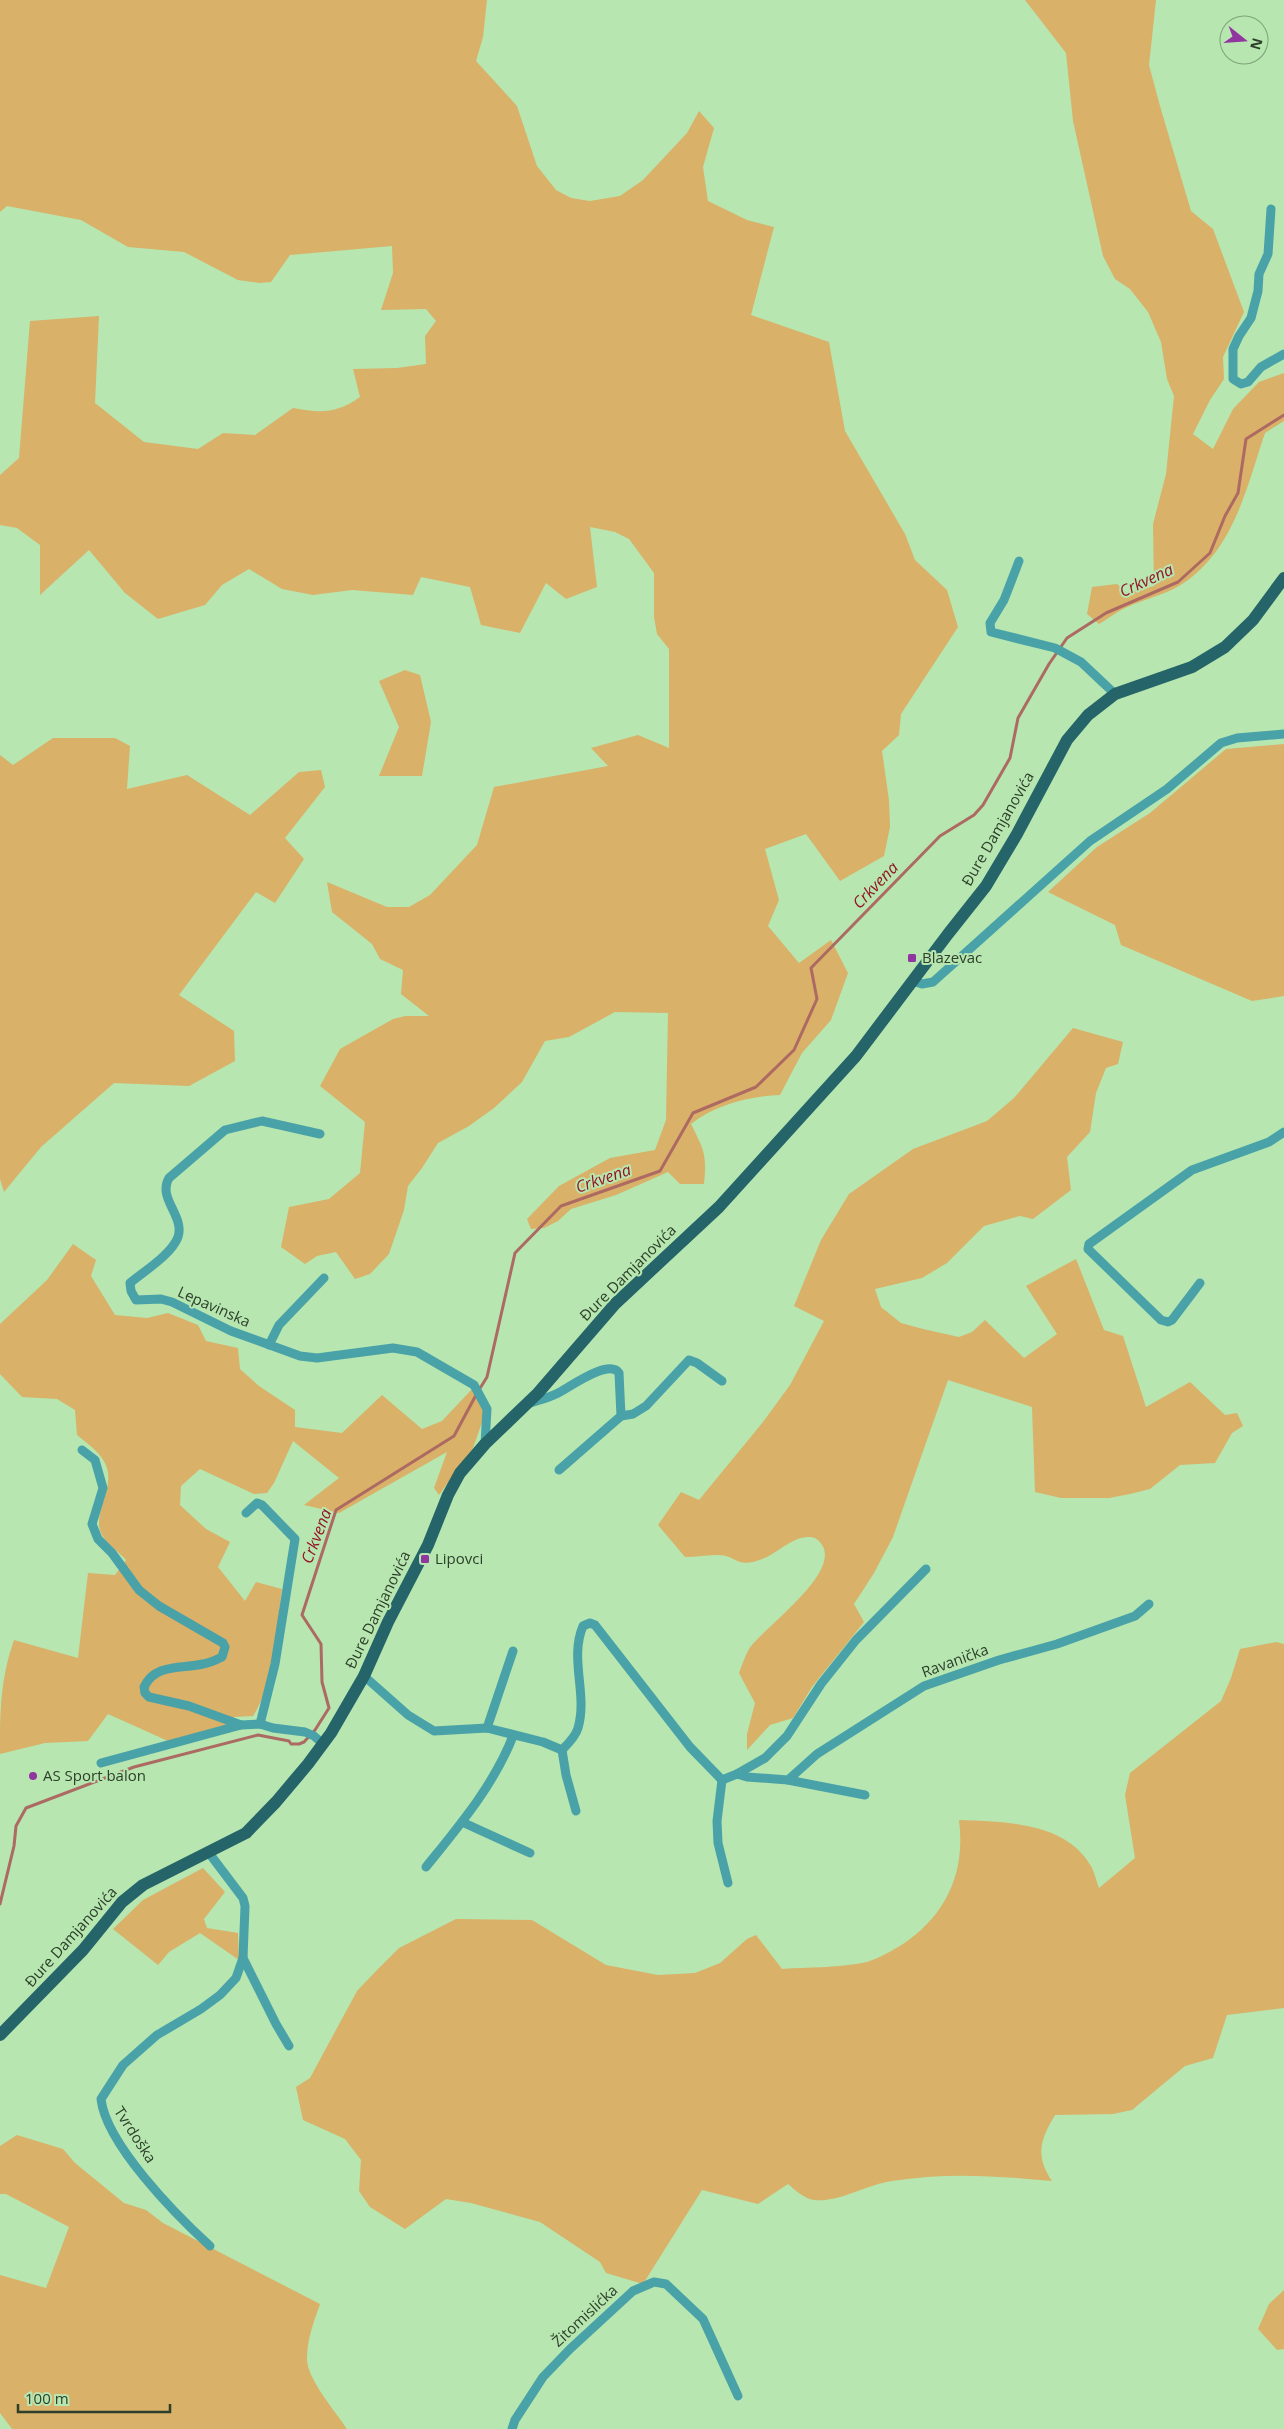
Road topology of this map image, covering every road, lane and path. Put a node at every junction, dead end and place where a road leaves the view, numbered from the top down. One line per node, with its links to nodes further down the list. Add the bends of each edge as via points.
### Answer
1 (1271, 209): 2 (street, via 1268,254 1259,274 1251,318 1233,350 1233,379 1241,384 1248,382 1261,367)
2 (1284, 354)
3 (1018, 561): 5 (street, via 989,630 994,634 1055,648 1080,662)
4 (1284, 578): 5 (main road, Đure Damjanovića, via 1253,620 1225,647 1192,667)
5 (1115, 694): 7 (main road, Đure Damjanovića, via 1088,715 1068,740 986,886)
6 (1284, 734): 7 (street, via 1237,738 1221,743 1167,789 1090,841 934,982 922,984)
7 (913, 981): 14 (main road, Đure Damjanovića, via 856,1056 771,1153 719,1207 615,1304)
8 (1284, 1132): 11 (street, via 1269,1142 1192,1170 1089,1244 1088,1249 1161,1320 1172,1320)
9 (320, 1134): 12 (street, Lepavinska, via 262,1121 225,1130 165,1184 179,1228 178,1237 156,1262 130,1283 136,1300 172,1302 204,1319)
10 (324, 1278): 12 (street, via 279,1325)
11 (1200, 1283)
12 (269, 1345): 16 (street, Lepavinska, via 300,1356 318,1358 393,1348 417,1352 474,1386 482,1396 487,1409)
13 (722, 1381): 15 (street, via 689,1360 646,1406 633,1414)
14 (528, 1404): 15 (street, via 556,1394 596,1372 614,1368 620,1376); 16 (main road, Đure Damjanovića)
15 (621, 1416): 18 (street)
16 (485, 1444): 23 (main road, Đure Damjanovića, via 460,1473 448,1495 428,1545)
17 (82, 1450): 25 (street, via 95,1460 103,1488 92,1524 98,1540 112,1553 139,1590 225,1647 222,1657 205,1664 154,1673 144,1686 145,1693 149,1698 189,1706)
18 (559, 1470)
19 (246, 1513): 24 (street, via 257,1503 262,1505 295,1539 275,1664)
20 (926, 1569): 31 (street, via 856,1640 821,1684 787,1736 766,1758)
21 (1149, 1604): 33 (street, Ravanička, via 1135,1616 924,1686 817,1754)
22 (513, 1651): 26 (street)
23 (364, 1676): 26 (street, via 408,1715 434,1731); 28 (main road, Đure Damjanovića)
24 (260, 1724): 25 (street); 28 (street)
25 (241, 1725): 30 (street)
26 (486, 1728): 27 (street)
27 (513, 1736): 29 (street); 36 (street, via 500,1768)
28 (315, 1738): 37 (main road, Đure Damjanovića, via 276,1802 246,1833)
29 (562, 1750): 32 (street, via 578,1730 581,1696 577,1653 583,1626 590,1622 690,1747); 35 (street)
30 (101, 1763)
31 (737, 1774): 32 (street); 33 (street)
32 (722, 1780): 40 (street, via 718,1842)
33 (788, 1780): 34 (street)
34 (865, 1795)
35 (576, 1811)
36 (462, 1822): 38 (street); 39 (street)
37 (209, 1853): 41 (street, Tvrdoška, via 243,1898); 42 (main road, Đure Damjanovića, via 143,1885 122,1902 83,1950)
38 (530, 1853)
39 (426, 1867)
40 (728, 1883)
41 (244, 1958): 43 (street, Tvrdoška); 44 (street, Tvrdoška, via 236,1978 220,1995 157,2035 123,2065 100,2099 102,2112 133,2161)
42 (0, 2034)
43 (289, 2046)
44 (210, 2246)
45 (738, 2396): 46 (street, Žitomislićka, via 703,2319 666,2284 654,2282 633,2291 570,2349 543,2377)
46 (512, 2429)

